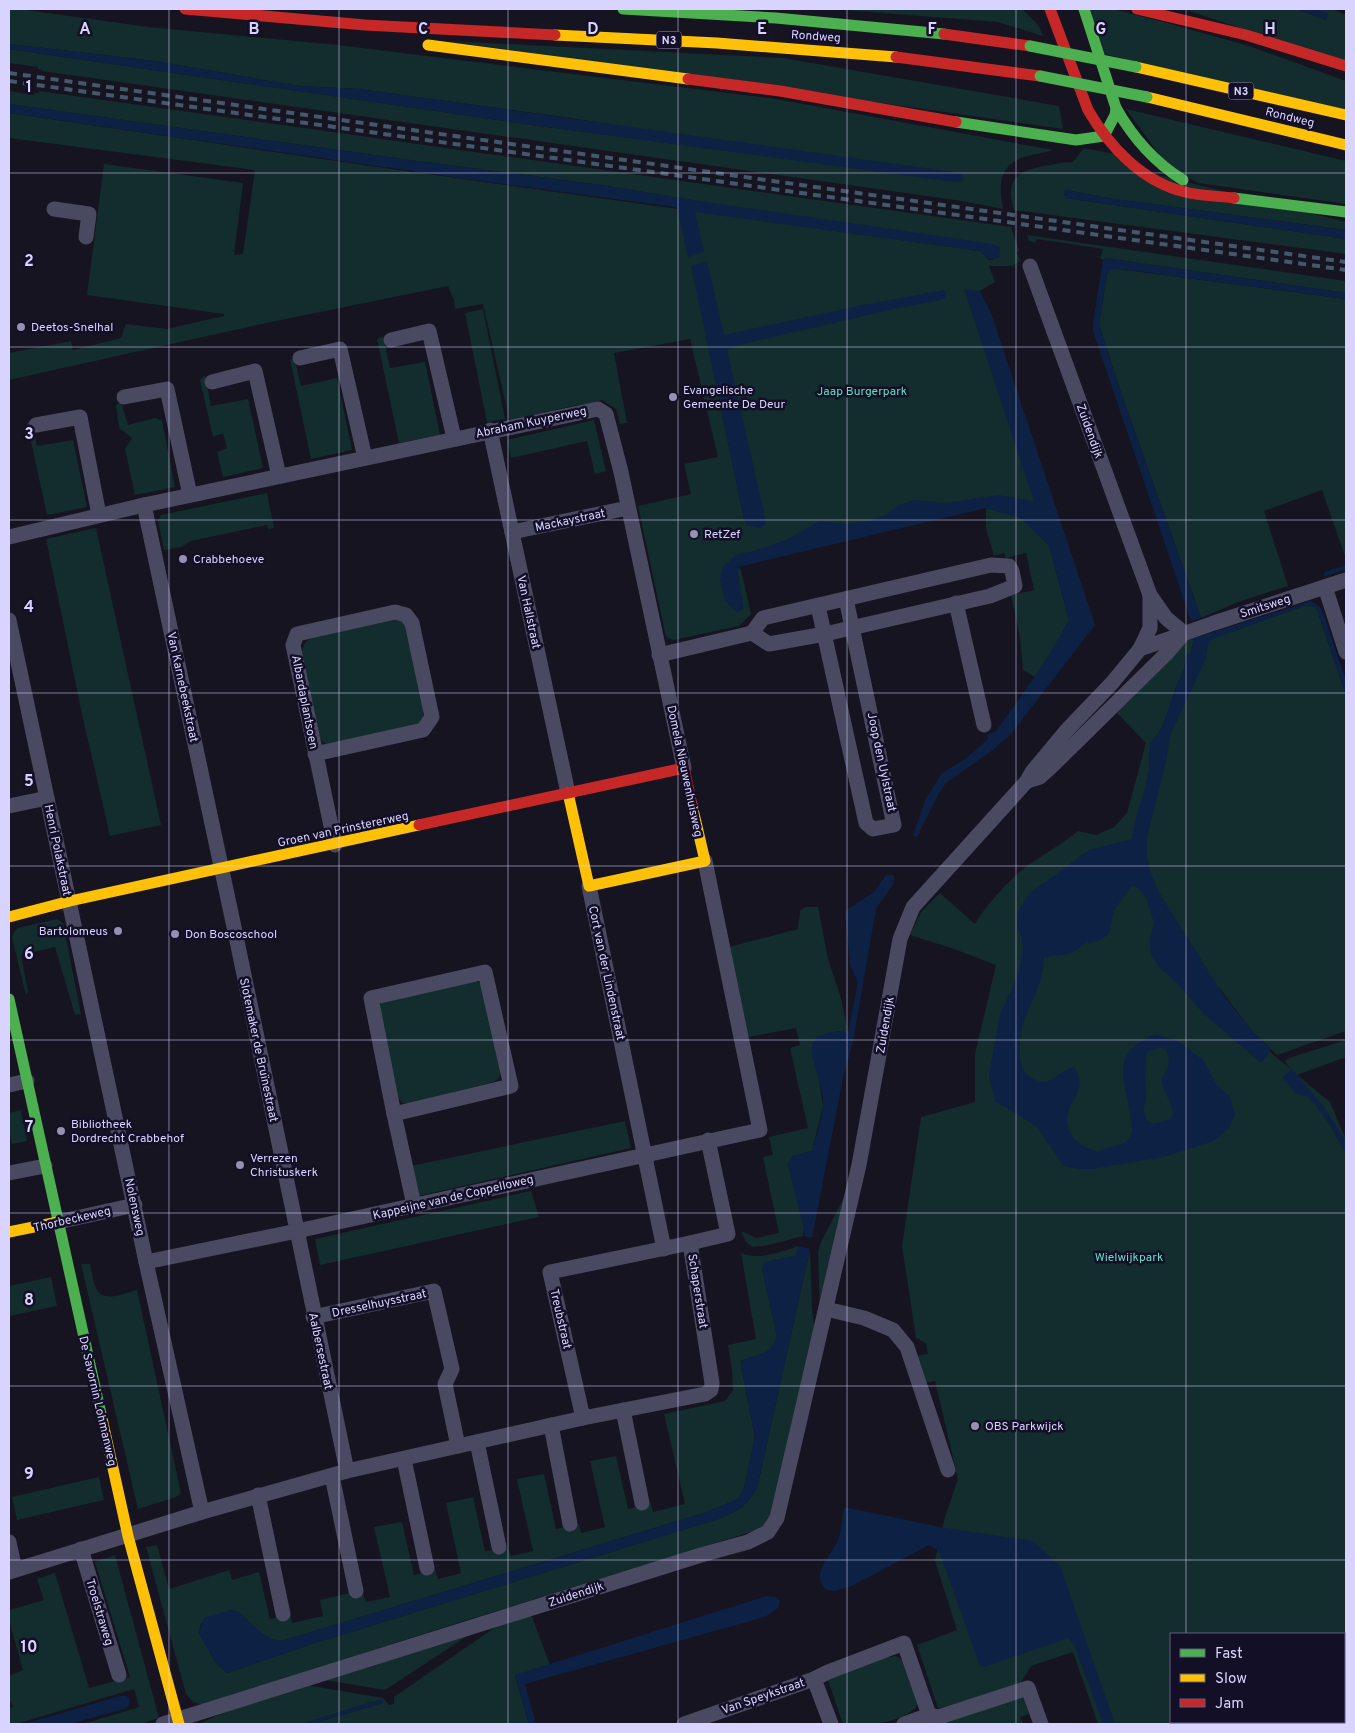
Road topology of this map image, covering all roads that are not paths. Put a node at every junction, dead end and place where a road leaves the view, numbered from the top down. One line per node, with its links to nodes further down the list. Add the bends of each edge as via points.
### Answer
1 (185, 9): 6 (main road, Rondweg / N3)
2 (624, 9): 13 (main road, Rondweg / N3, bridge, via 901,28 1030,46)
3 (1050, 9): 10 (main road)
4 (1076, 9): 12 (main road, via 1087,22)
5 (1137, 9): 11 (main road, via 1246,35)
6 (296, 20): 8 (main road, N3); 15 (main road, Rondweg / N3, bridge, via 688,41 982,66 1147,96)
7 (1066, 23): 10 (main road)
8 (388, 37)
9 (416, 42): 14 (main road, via 780,91 1076,140)
10 (1063, 42): 14 (main road, via 1088,110)
11 (1346, 66)
12 (1116, 108): 14 (main road, via 1116,115); 16 (main road, via 1154,160)
13 (1346, 115)
14 (1104, 136): 16 (main road, via 1152,177 1184,193)
15 (1346, 144)
16 (1203, 194): 18 (main road)
17 (54, 209): 19 (street, via 89,214)
18 (1346, 212)
19 (86, 237)
20 (1030, 266): 39 (street, Zuidendijk)
21 (391, 340): 28 (street, via 430,331)
22 (300, 358): 29 (street, via 340,349)
23 (212, 382): 30 (street, via 255,371)
24 (124, 397): 31 (street, via 167,388)
25 (606, 414): 27 (street, Abraham Kuyperweg, via 598,409); 33 (street, Domela Nieuwenhuisweg)
26 (36, 425): 34 (street, via 80,417)
27 (490, 430): 28 (street, Abraham Kuyperweg); 35 (street, Van Hallstraat)
28 (454, 438): 29 (street, Abraham Kuyperweg)
29 (365, 458): 30 (street, Abraham Kuyperweg)
30 (279, 476): 31 (street, Abraham Kuyperweg)
31 (190, 495): 32 (street, Abraham Kuyperweg)
32 (144, 505): 34 (street, Abraham Kuyperweg); 60 (street, Van Karnebeekstraat)
33 (628, 508): 35 (street, Mackaystraat); 50 (street, Domela Nieuwenhuisweg)
34 (99, 515): 36 (street, Abraham Kuyperweg)
35 (512, 532): 55 (street, Van Hallstraat)
36 (9, 536)
37 (1346, 580): 38 (street, Smitsweg)
38 (1325, 587): 46 (street, Smitsweg); 49 (street)
39 (1150, 595): 46 (street, Zuidendijk, via 1166,618); 48 (street, Zuidendijk, via 1150,628)
40 (846, 599): 41 (street, via 991,565 1009,566 1015,586 997,594); 42 (street); 44 (street, Joop den Uylstraat)
41 (956, 603): 44 (street); 51 (street)
42 (818, 606): 45 (street, via 763,618); 47 (street, Joop den Uylstraat)
43 (9, 620): 56 (street, Henri Polakstraat)
44 (852, 627): 47 (street); 47 (street, Joop den Uylstraat, via 894,824 873,829 866,823)
45 (752, 633): 47 (street, via 769,644); 50 (street)
46 (1184, 633): 48 (street, Zuidendijk); 54 (street, Zuidendijk, via 1052,767 1040,777)
47 (824, 634)
48 (1140, 650): 54 (street, Zuidendijk, via 1066,731)
49 (1346, 652)
50 (659, 654): 53 (street, Domela Nieuwenhuisweg)
51 (984, 724)
52 (315, 754): 52 (street, Albardaplantsoen, via 423,730 432,717 412,623 406,615 395,612 297,634 293,645); 58 (street, Albardaplantsoen)
53 (684, 768): 55 (main road, Groen van Prinstererweg); 59 (main road, Domela Nieuwenhuisweg)
54 (1027, 781): 81 (street, Zuidendijk, via 914,907 900,939 859,1165)
55 (568, 794): 58 (main road, Groen van Prinstererweg); 61 (main road, Cort van der Lindenstraat)
56 (47, 798): 57 (street, Henri Polakstraat); 62 (street, Henri Polakstraat)
57 (9, 806)
58 (335, 845): 60 (main road, Groen van Prinstererweg)
59 (704, 861): 61 (main road); 68 (street, Domela Nieuwenhuisweg)
60 (221, 869): 62 (main road, Groen van Prinstererweg); 76 (street, Slotemaker de Bruïnestraat)
61 (589, 886): 70 (street, Cort van der Lindenstraat)
62 (70, 902): 63 (main road, Groen van Prinstererweg); 73 (street, Nolensweg)
63 (9, 917)
64 (9, 999): 65 (main road, De Savornin Lohmanweg)
65 (27, 1081): 66 (street); 71 (main road, De Savornin Lohmanweg)
66 (9, 1084)
67 (394, 1114): 67 (street, via 511,1086 485,972 371,998); 74 (street)
68 (760, 1130): 69 (street, Kappeijne van de Coppelloweg)
69 (708, 1140): 70 (street, Kappeijne van de Coppelloweg); 78 (street, Schaperstraat, via 728,1234)
70 (644, 1154): 74 (street, Kappeijne van de Coppelloweg); 79 (street, Cort van der Lindenstraat)
71 (45, 1166): 72 (street); 75 (main road, De Savornin Lohmanweg)
72 (9, 1173)
73 (134, 1205): 75 (street, Thorbeckeweg); 80 (street, Nolensweg)
74 (414, 1205): 76 (street, Kappeijne van de Coppelloweg)
75 (58, 1222): 77 (main road, Thorbeckeweg); 96 (main road, De Savornin Lohmanweg)
76 (297, 1231): 80 (street, Kappeijne van de Coppelloweg); 82 (street, Aalbersestraat)
77 (9, 1232)
78 (690, 1243): 79 (street, Treubstraat); 83 (street, Schaperstraat, via 711,1390 705,1394)
79 (664, 1249): 84 (street, Treubstraat, via 550,1272)
80 (146, 1262): 94 (street, Nolensweg)
81 (826, 1309): 89 (street, via 864,1318 893,1330 907,1347); 107 (street, Zuidendijk, via 777,1518 768,1532 748,1542)
82 (314, 1317): 87 (street, Dresselhuysstraat, via 434,1291 452,1369 445,1384); 90 (street, Aalbersestraat)
83 (623, 1410): 84 (street); 93 (street)
84 (583, 1418): 85 (street)
85 (551, 1425): 86 (street); 95 (street)
86 (476, 1442): 87 (street); 98 (street)
87 (458, 1446): 88 (street)
88 (404, 1459): 90 (street); 100 (street)
89 (948, 1470)
90 (346, 1471): 91 (street)
91 (332, 1476): 92 (street); 102 (street)
92 (258, 1495): 94 (street); 103 (street)
93 (642, 1503)
94 (202, 1512): 96 (street)
95 (570, 1524)
96 (128, 1536): 99 (street); 107 (main road, De Savornin Lohmanweg)
97 (9, 1542): 101 (street)
98 (499, 1547)
99 (81, 1549): 101 (street); 104 (street, Troelstraweg)
100 (427, 1568)
101 (12, 1571)
102 (356, 1592)
103 (283, 1614)
104 (119, 1675)
105 (814, 1679): 106 (street, Van Speykstraat, via 904,1643); 108 (street, Van Speykstraat); 109 (street)
106 (929, 1715): 110 (street); 111 (street, via 939,1717 1028,1688)
107 (173, 1723)
108 (684, 1724)
109 (831, 1724)
110 (904, 1724)
111 (1041, 1724)

